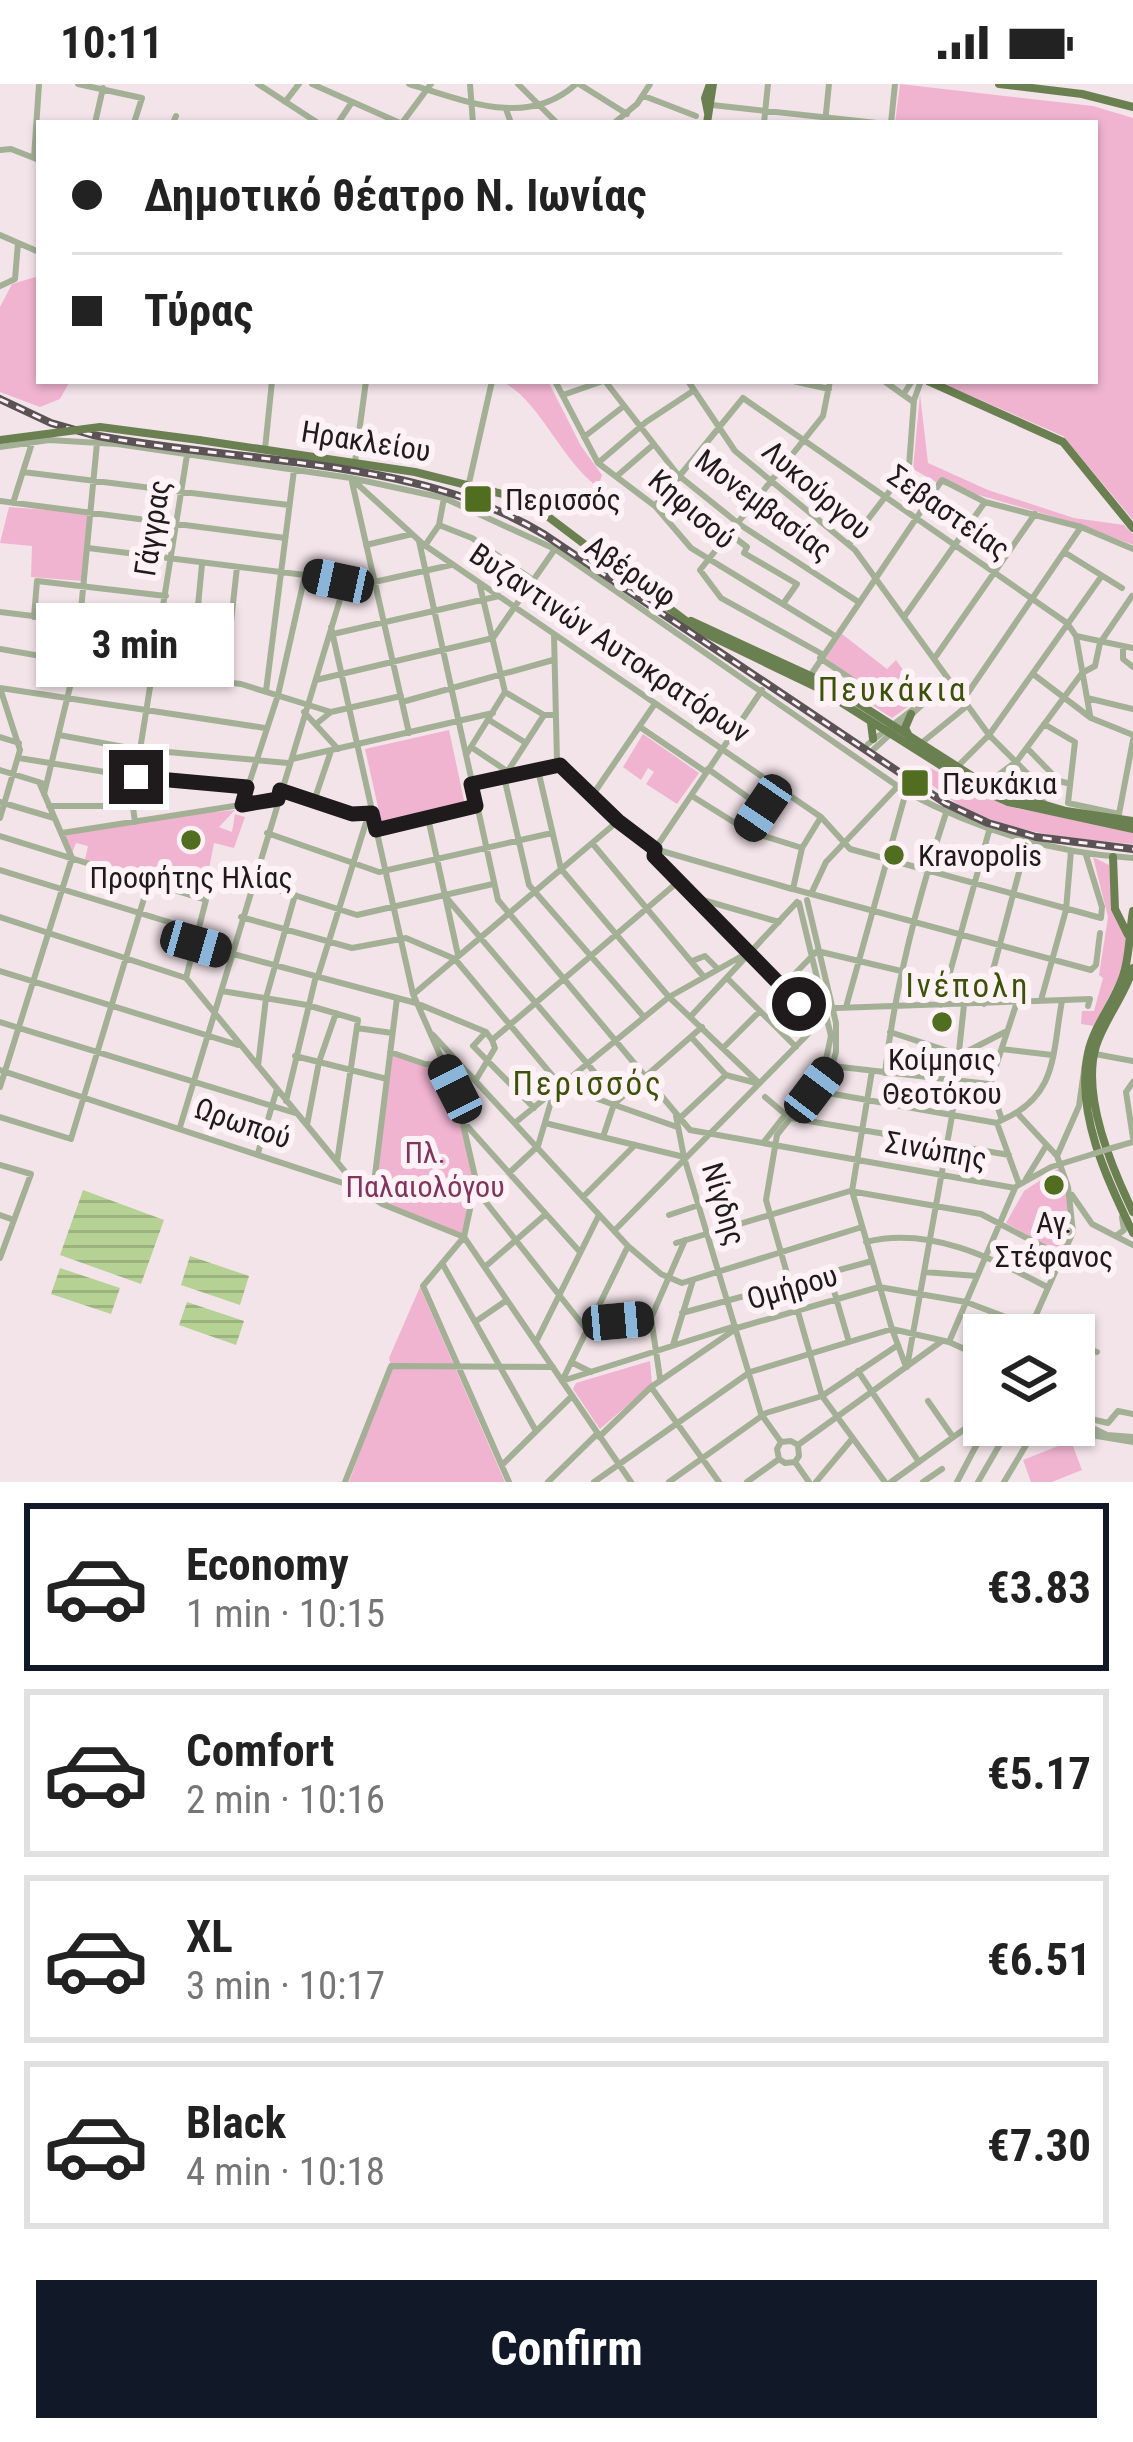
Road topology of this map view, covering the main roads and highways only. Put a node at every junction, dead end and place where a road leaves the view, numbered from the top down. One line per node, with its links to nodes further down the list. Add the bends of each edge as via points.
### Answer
1 (999, 84): 2 (main road)
2 (1011, 85): 3 (main road)
3 (1053, 87): 4 (main road)
4 (1133, 106)
5 (928, 384): 7 (main road, via 1063,442)
6 (0, 444): 8 (main road, Ηρακλείου, bridge, via 100,427 469,483 532,503)
7 (1133, 528)
8 (685, 618): 10 (main road, Ηρακλείου); 11 (main road, Ηρακλείου, via 810,676)
9 (911, 715): 12 (main road, via 905,728)
10 (870, 722): 11 (main road, Ηρακλείου); 13 (main road)
11 (889, 730): 12 (main road, Ηρακλείου); 14 (main road, Ηρακλείου, via 992,796)
12 (915, 742): 14 (main road, Ηρακλείου, via 985,785)
13 (867, 751)
14 (1067, 810): 15 (main road, Ηρακλείου)
15 (1133, 825)
16 (1113, 857): 18 (main road)
17 (1133, 911): 18 (main road); 19 (main road)
18 (1119, 919): 19 (main road)
19 (1129, 937): 21 (main road, via 1123,978 1094,1033)
20 (1133, 968): 21 (main road)
21 (1092, 1057): 22 (main road, via 1104,1142); 23 (main road, via 1088,1101 1100,1157)
22 (1133, 1212)
23 (1133, 1233)

